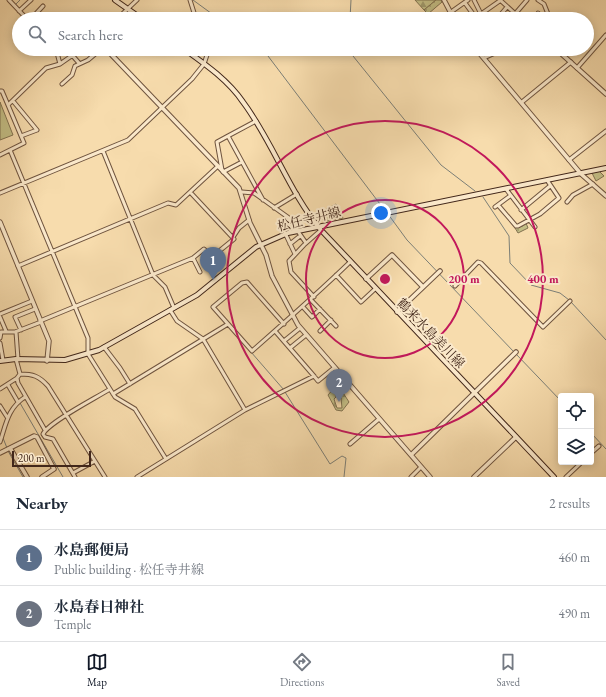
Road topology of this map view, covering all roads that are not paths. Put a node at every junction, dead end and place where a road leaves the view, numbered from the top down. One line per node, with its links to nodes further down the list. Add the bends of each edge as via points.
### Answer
1 (9, 0): 16 (street)
2 (31, 0): 16 (street)
3 (115, 0): 15 (main road)
4 (137, 0): 15 (street)
5 (190, 0): 20 (street)
6 (444, 0): 21 (street)
7 (468, 0): 12 (street)
8 (474, 0): 23 (street)
9 (500, 0): 14 (street); 24 (street)
10 (527, 0): 27 (street)
11 (538, 0): 28 (street, via 544,4)
12 (464, 2): 21 (street); 22 (street)
13 (44, 6): 17 (street)
14 (507, 7): 25 (street); 26 (street)
15 (128, 9): 18 (street); 19 (main road)
16 (19, 11)
17 (38, 12)
18 (125, 12)
19 (132, 12)
20 (194, 12)
21 (451, 12)
22 (472, 12)
23 (480, 12)
24 (484, 12)
25 (503, 12)
26 (513, 12)
27 (517, 12)
28 (547, 12)
29 (606, 35): 30 (street)
30 (594, 49)
31 (58, 56): 44 (street)
32 (72, 56): 44 (street)
33 (74, 56): 43 (street)
34 (93, 56): 43 (street)
35 (113, 56): 53 (street)
36 (193, 56): 45 (main road, 鶴来水島美川線)
37 (207, 56): 45 (street)
38 (487, 56): 41 (street)
39 (564, 56): 42 (street)
40 (588, 56): 46 (street)
41 (484, 58): 51 (street)
42 (571, 62): 46 (street); 51 (street)
43 (79, 63): 47 (street, via 72,75)
44 (60, 64): 50 (street, via 46,68)
45 (204, 64): 53 (street); 54 (main road, 鶴来水島美川線, via 232,88)
46 (577, 68): 49 (street)
47 (62, 84)
48 (0, 92): 52 (street, via 2,90)
49 (606, 94)
50 (13, 101): 52 (street); 56 (street, via 37,130)
51 (522, 102): 61 (street)
52 (8, 105): 56 (street)
53 (162, 108): 59 (street, via 128,140); 63 (street)
54 (256, 121): 57 (street); 75 (main road, 鶴来水島美川線)
55 (606, 131): 61 (street)
56 (21, 136): 58 (street, via 24,143)
57 (228, 136): 62 (street); 65 (street, via 217,142)
58 (10, 150): 60 (street); 68 (street)
59 (103, 151): 68 (street); 83 (street)
60 (0, 155)
61 (569, 160): 66 (street)
62 (242, 162): 65 (street); 78 (street)
63 (218, 166): 65 (street); 72 (street)
64 (606, 168): 66 (main road, 松任寺井線)
65 (223, 171): 73 (street)
66 (580, 174): 67 (main road, 松任寺井線); 69 (street)
67 (547, 180): 70 (street); 71 (main road, 松任寺井線)
68 (24, 184): 74 (street); 99 (street)
69 (593, 184): 77 (street); 79 (street, via 573,195)
70 (550, 186): 81 (street); 85 (street, via 559,198)
71 (506, 189): 76 (street); 87 (main road, 松任寺井線)
72 (190, 192): 83 (street, via 176,205 168,203); 95 (street)
73 (242, 192): 78 (street, via 254,193); 84 (street)
74 (0, 193)
75 (297, 194): 80 (street); 82 (main road, 鶴来水島美川線)
76 (510, 196): 81 (street); 85 (street, via 497,206 516,226)
77 (606, 196)
78 (263, 200): 80 (street)
79 (567, 202)
80 (274, 208): 91 (street, via 289,218)
81 (521, 210): 85 (street)
82 (312, 218): 88 (main road, 鶴来水島美川線); 90 (main road)
83 (130, 219): 99 (street); 106 (street)
84 (249, 220): 95 (street); 98 (street)
85 (530, 220): 89 (street)
86 (0, 222): 103 (street)
87 (330, 223): 88 (main road, 松任寺井線); 92 (main road)
88 (318, 226): 90 (main road, 松任寺井線); 92 (main road, 鶴来水島美川線)
89 (535, 227)
90 (309, 228): 91 (main road, 松任寺井線)
91 (296, 231): 93 (main road, 松任寺井線); 94 (street)
92 (323, 232): 96 (street); 102 (main road, 鶴来水島美川線)
93 (285, 234): 97 (street); 98 (main road, 松任寺井線)
94 (300, 236): 96 (street); 97 (street)
95 (232, 237): 101 (street, via 234,239 212,257 204,249)
96 (306, 243): 100 (street)
97 (290, 244): 100 (street)
98 (260, 245): 119 (main road, 松任寺井線, via 216,281); 123 (street, via 275,283)
99 (50, 251): 103 (street); 116 (street)
100 (295, 254): 112 (street, via 289,260 291,272)
101 (194, 258): 104 (street); 106 (street)
102 (350, 262): 107 (street); 108 (main road, 鶴来水島美川線)
103 (18, 266): 114 (street)
104 (200, 272)
105 (439, 272): 110 (street)
106 (153, 275): 116 (street); 119 (street, via 165,287)
107 (336, 275): 111 (street, via 361,302); 112 (street)
108 (366, 279): 110 (street, via 392,255); 111 (main road, 鶴来水島美川線)
109 (455, 286): 115 (street, via 478,262 481,263 543,326)
110 (423, 288): 121 (street)
111 (375, 289): 121 (main road, 鶴来水島美川線)
112 (314, 297): 113 (street)
113 (311, 300): 117 (street); 120 (street)
114 (32, 301): 118 (street); 122 (street)
115 (570, 301)
116 (75, 306): 126 (street); 144 (street, via 88,338)
117 (303, 308): 120 (street, via 312,317); 123 (street)
118 (35, 309): 126 (street); 131 (street, via 15,317)
119 (172, 309): 138 (street, via 177,321); 141 (main road, 松任寺井線)
120 (320, 309): 125 (street)
121 (397, 312): 156 (main road, 鶴来水島美川線)
122 (0, 314)
123 (293, 316): 128 (street); 130 (street)
124 (0, 317): 132 (street)
125 (331, 320): 129 (street); 134 (street)
126 (40, 321): 131 (street); 147 (street, via 49,341)
127 (228, 324): 128 (street, via 213,307 242,283 247,282); 133 (street, via 252,351); 138 (street)
128 (284, 324): 133 (street)
129 (336, 326)
130 (300, 328): 136 (street); 139 (street)
131 (21, 330): 135 (street)
132 (6, 331): 135 (street); 137 (street, via 1,332)
133 (275, 331): 139 (street)
134 (320, 331)
135 (16, 332): 145 (street)
136 (306, 335): 142 (street); 148 (street)
137 (0, 338)
138 (203, 339): 152 (street); 161 (street)
139 (284, 341): 142 (street)
140 (0, 343): 146 (street)
141 (104, 347): 144 (main road, 松任寺井線); 152 (street)
142 (290, 348): 150 (street)
143 (515, 353): 156 (street)
144 (88, 354): 147 (main road, 松任寺井線, via 65,360); 155 (street)
145 (17, 359): 146 (main road, 松任寺井線); 147 (main road, 松任寺井線); 149 (street)
146 (2, 360)
147 (47, 360)
148 (334, 368): 150 (street, via 318,381); 164 (street)
149 (20, 374): 151 (street); 162 (street, via 32,374 42,380)
150 (314, 376): 161 (street)
151 (17, 378): 153 (street); 158 (street)
152 (130, 384): 157 (street)
153 (8, 385): 154 (street); 159 (street)
154 (0, 389)
155 (110, 389): 157 (street); 162 (street)
156 (474, 393): 166 (main road, 鶴来水島美川線); 173 (street)
157 (113, 394): 174 (street, via 135,409)
158 (25, 397): 159 (street); 165 (street)
159 (18, 402): 163 (street)
160 (0, 406): 163 (street)
161 (245, 410): 174 (street)
162 (67, 415): 165 (street); 175 (street)
163 (7, 417): 167 (street)
164 (379, 419): 168 (street); 173 (street)
165 (45, 430): 178 (street, via 43,434 53,440)
166 (516, 437): 185 (street); 186 (main road, 鶴来水島美川線)
167 (0, 442)
168 (350, 444)
169 (599, 446): 171 (street)
170 (8, 449): 172 (street); 179 (street); 180 (street, via 34,436 38,439 54,469)
171 (594, 450)
172 (0, 453)
173 (410, 455): 177 (street)
174 (166, 459): 182 (street)
175 (95, 461): 178 (street); 181 (street)
176 (579, 465): 187 (street)
177 (421, 467): 183 (street); 184 (street)
178 (74, 475)
179 (27, 477)
180 (42, 477)
181 (105, 477)
182 (137, 477)
183 (411, 477)
184 (430, 477)
185 (474, 477)
186 (554, 477)
187 (566, 477)

